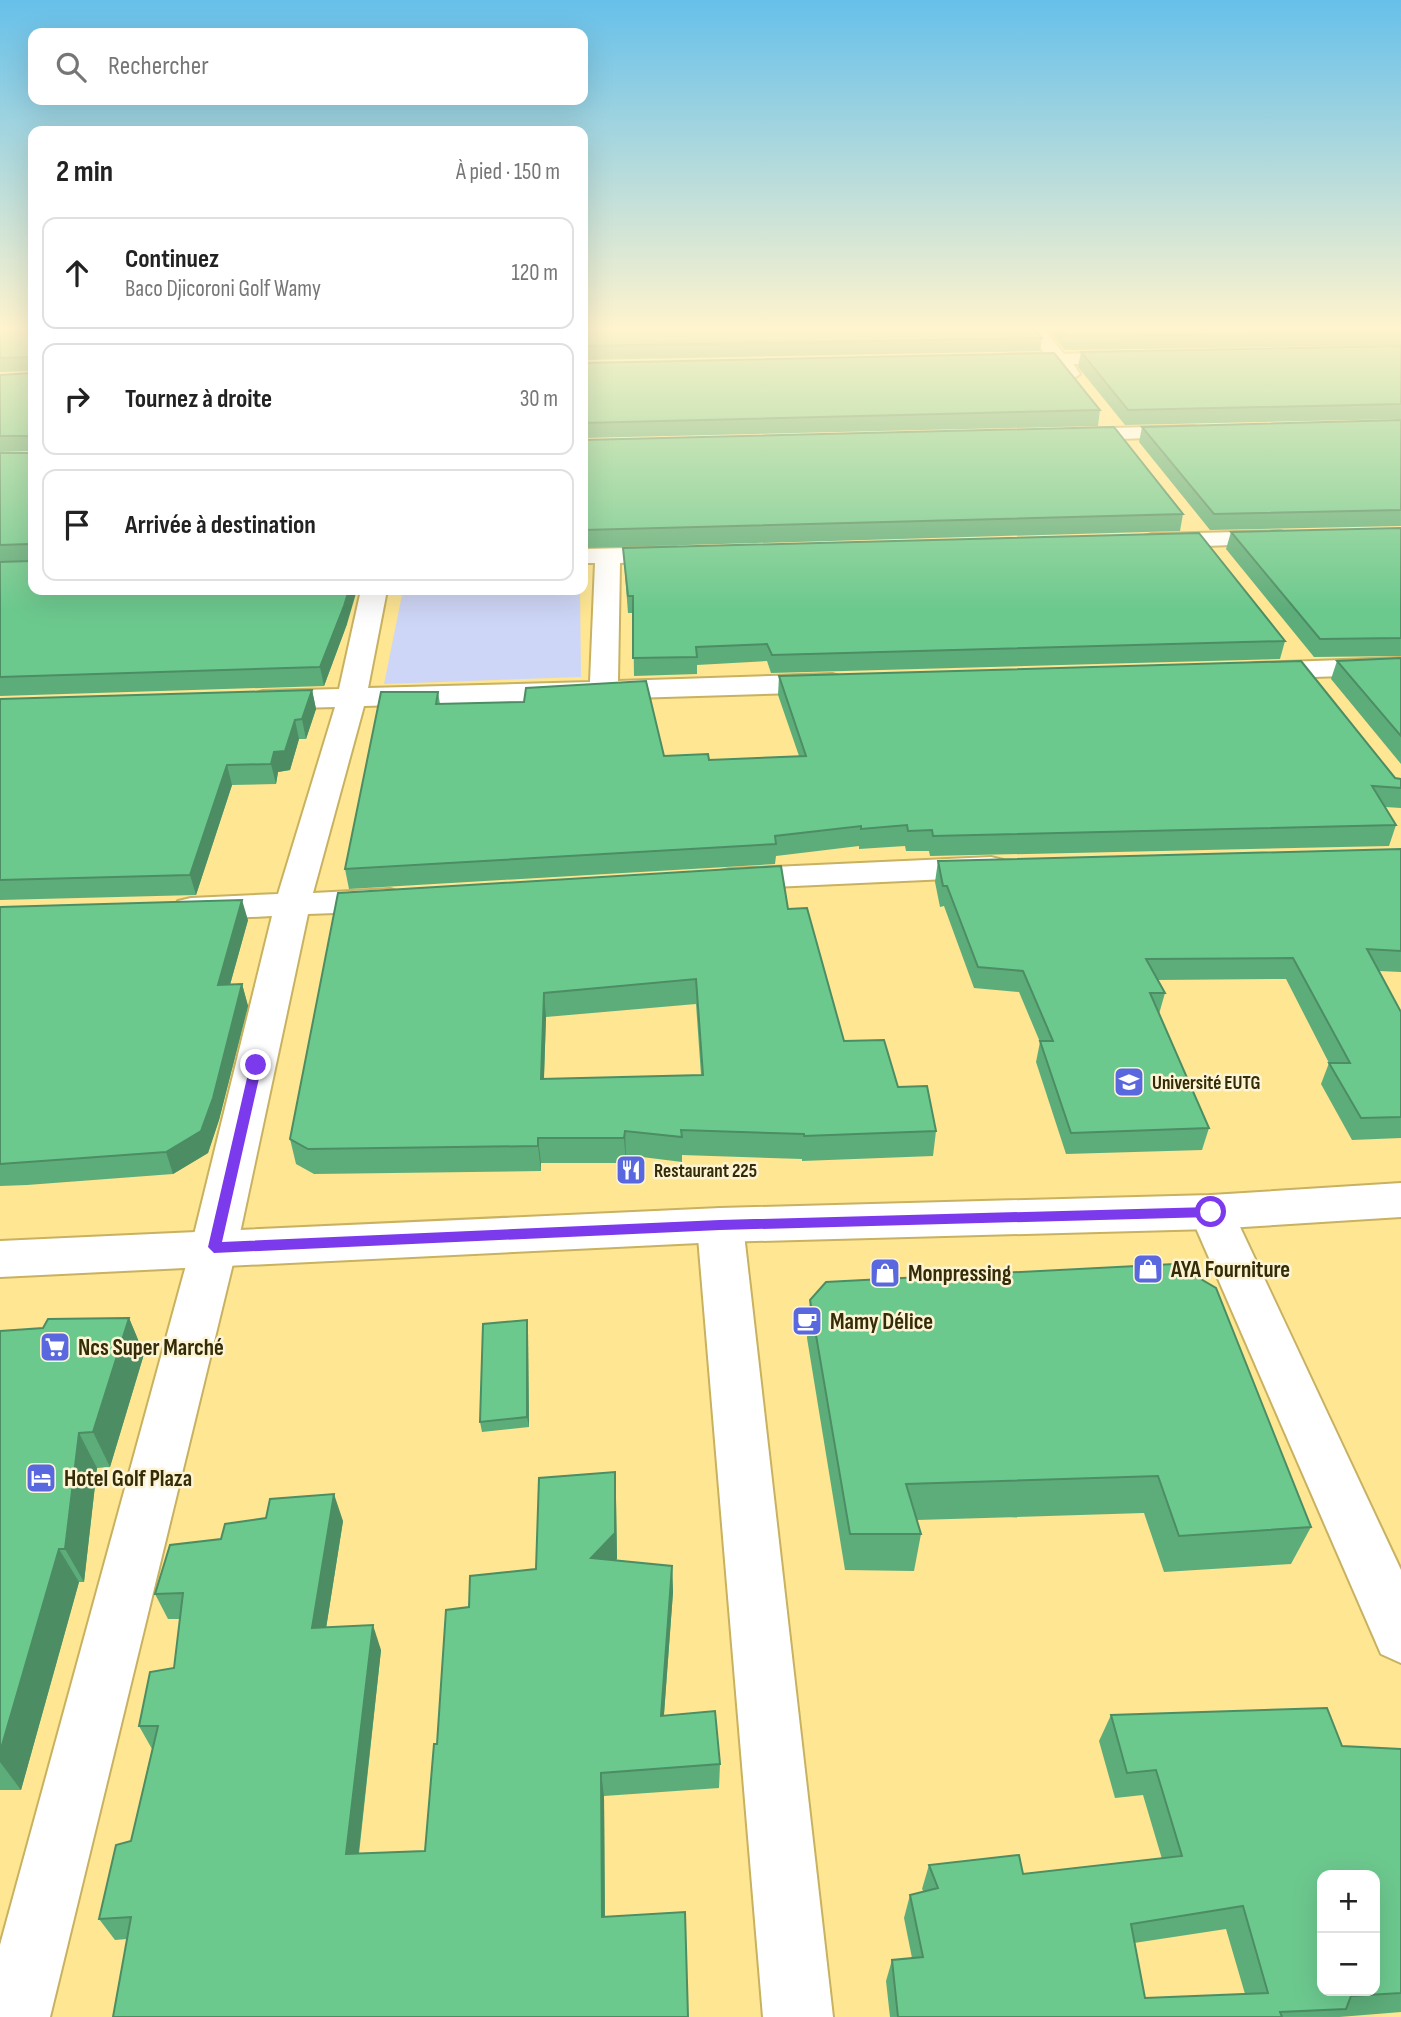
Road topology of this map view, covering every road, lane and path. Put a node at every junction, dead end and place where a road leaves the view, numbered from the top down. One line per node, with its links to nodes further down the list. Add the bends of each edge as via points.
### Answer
1 (1107, 421): 3 (street)
2 (1211, 432): 3 (street)
3 (1116, 434): 4 (street); 5 (street)
4 (1047, 436)
5 (1133, 455)
6 (1184, 519): 8 (street)
7 (1308, 537): 8 (street)
8 (1201, 540): 9 (street); 12 (street)
9 (1132, 542)
10 (704, 553): 11 (street)
11 (595, 556): 17 (street)
12 (1218, 562)
13 (373, 595): 18 (street)
14 (1401, 667): 15 (street)
15 (1223, 672)
16 (866, 682): 17 (street)
17 (604, 690): 18 (street)
18 (352, 697): 19 (street); 23 (street)
19 (230, 701)
20 (1028, 866): 21 (street)
21 (695, 881)
22 (417, 899): 23 (street)
23 (292, 906): 24 (street); 28 (street)
24 (153, 910)
25 (1401, 1200): 26 (street)
26 (1211, 1212): 27 (street); 30 (street)
27 (720, 1225): 28 (street); 32 (street)
28 (214, 1247): 29 (street); 31 (street)
29 (0, 1259)
30 (1401, 1634)
31 (15, 2017)
32 (798, 2017)

